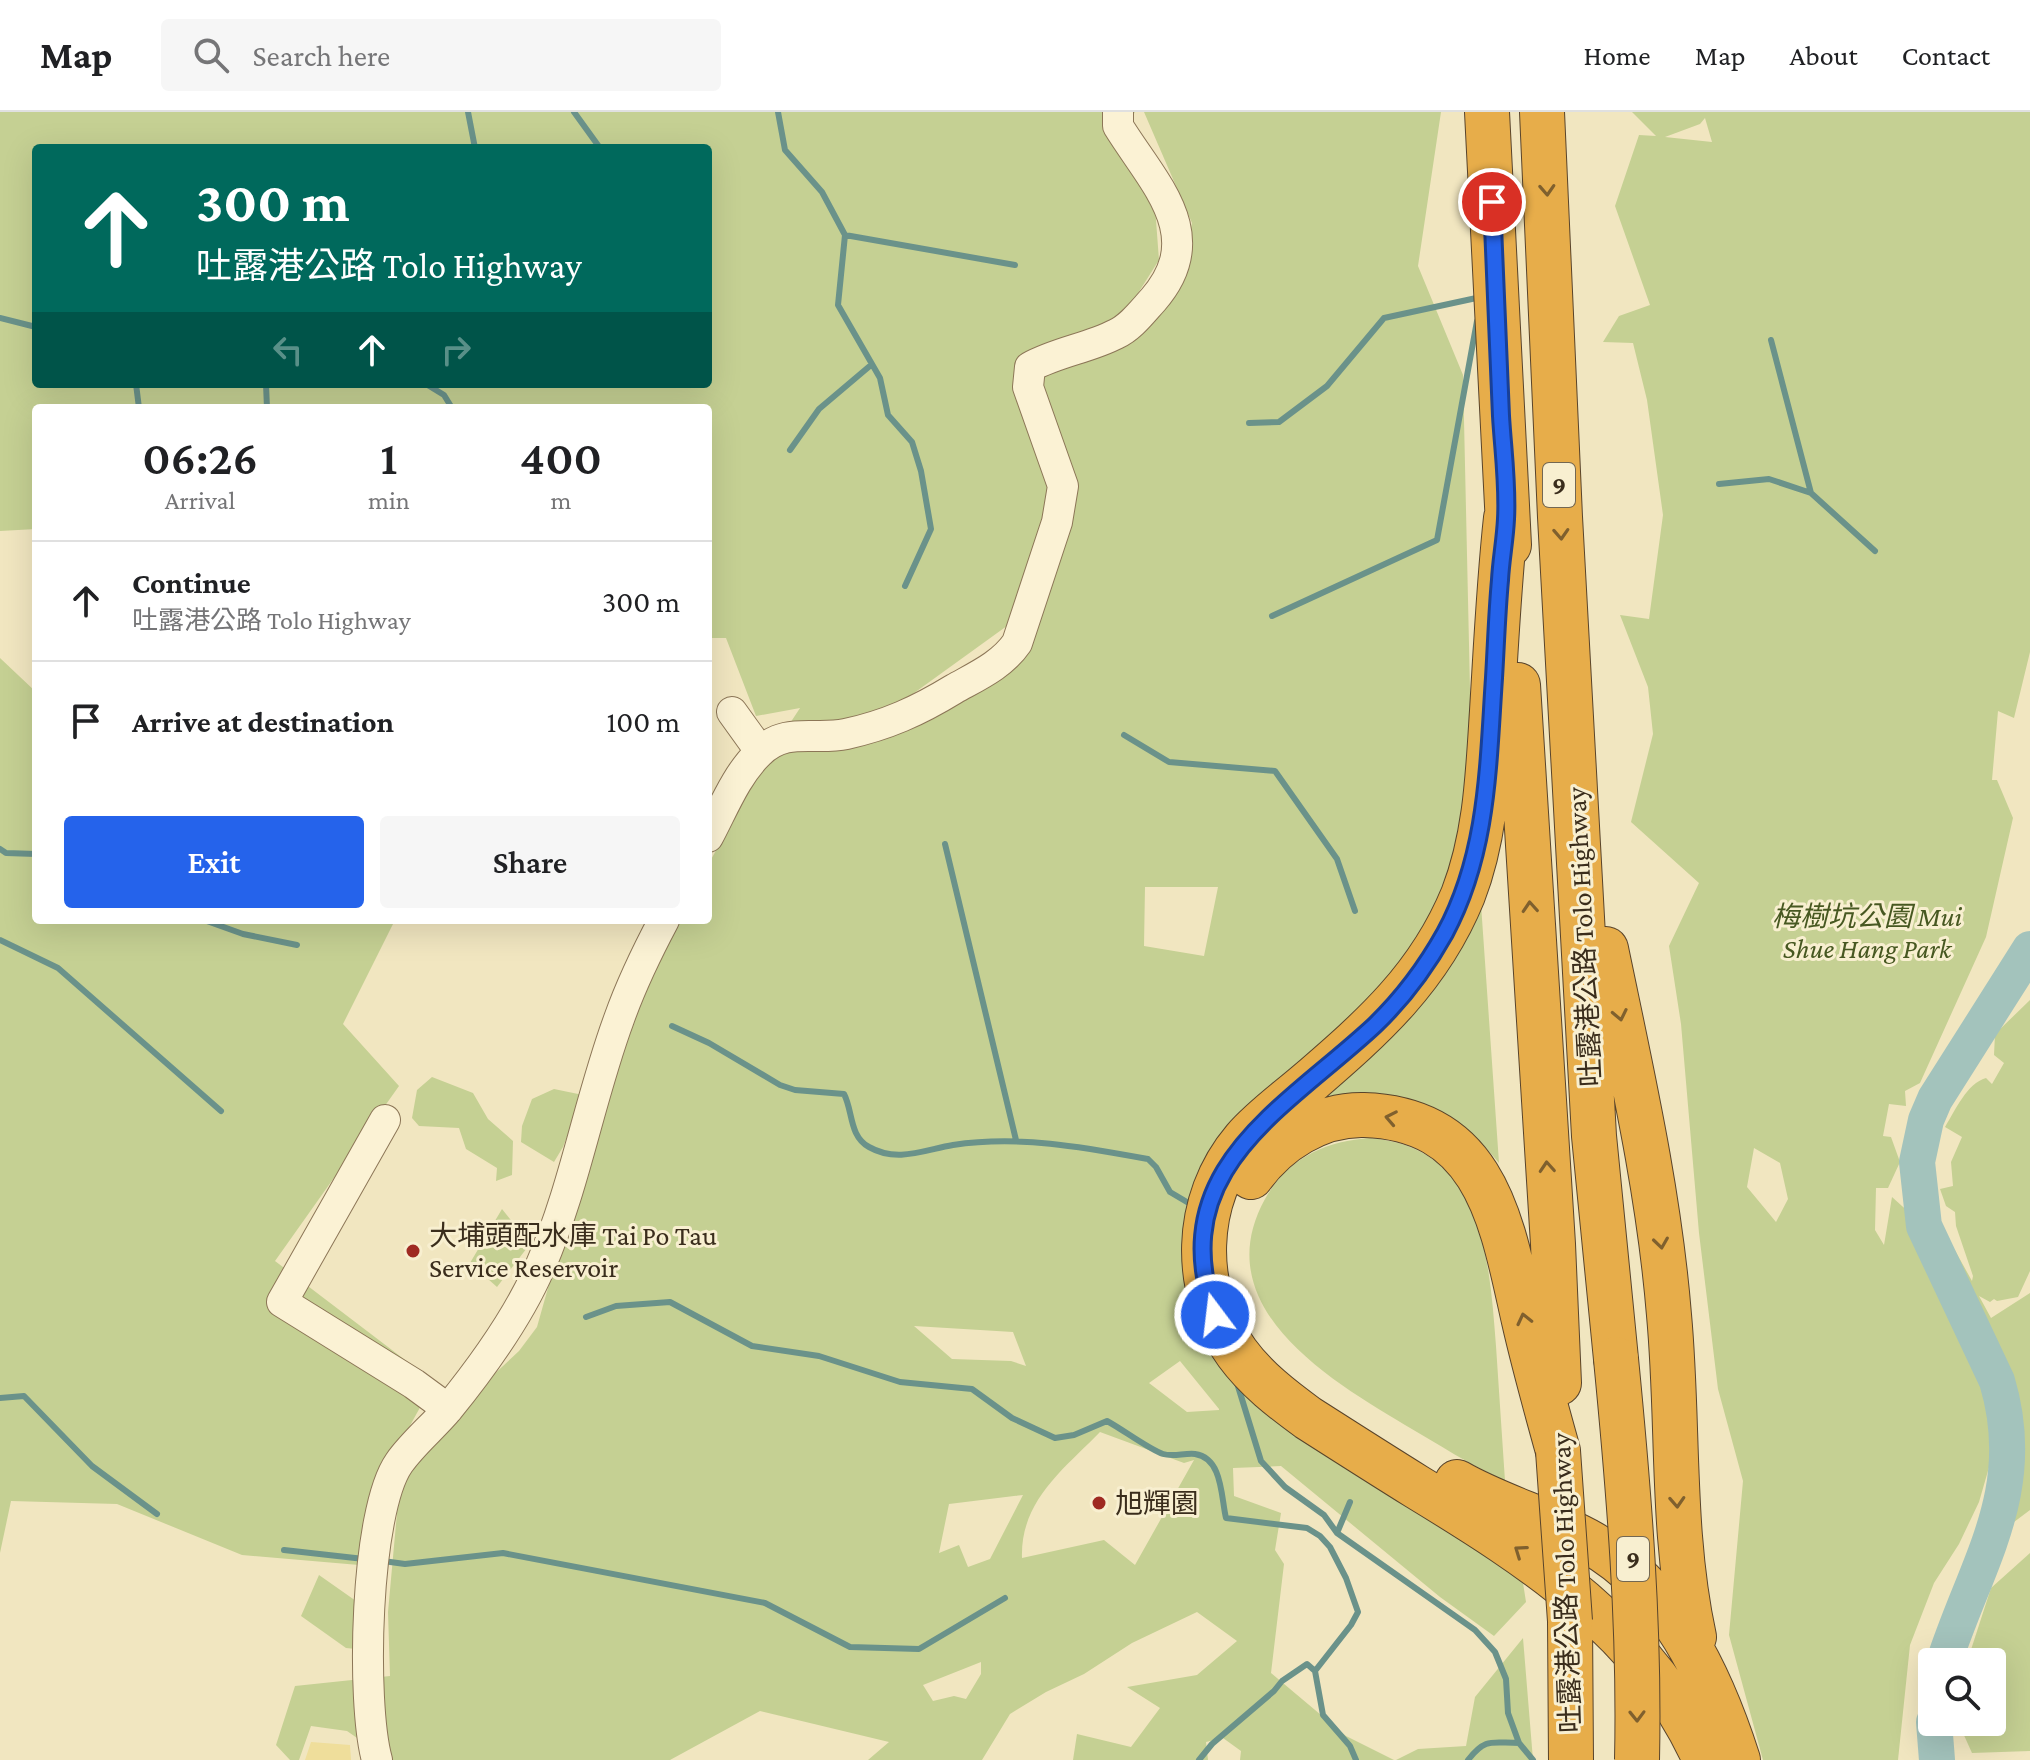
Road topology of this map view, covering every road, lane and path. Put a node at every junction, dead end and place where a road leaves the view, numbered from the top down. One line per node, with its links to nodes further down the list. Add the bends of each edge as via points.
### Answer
1 (1118, 112): 6 (lane, via 1118,126 1165,197 1177,230 1176,260 1167,284 1118,333 1030,367 1028,387 1063,486 1057,522 1017,643 980,676 900,719 845,734 793,734)
2 (1487, 112): 4 (highway, 吐露港公路 Tolo Highway / 9)
3 (1542, 112): 8 (highway, 吐露港公路 Tolo Highway / 9, one-way to 8)
4 (1506, 518): 13 (highway, 吐露港公路 Tolo Highway / 9, one-way to 4); 16 (highway, one-way to 4, via 1604,1618 1520,1551 1308,1418 1262,1381 1229,1343 1207,1285 1206,1224 1219,1180 1234,1153 1390,1010 1426,964 1463,894 1486,800)
5 (732, 712): 6 (lane)
6 (760, 751): 7 (lane)
7 (712, 829)
8 (1579, 859): 15 (highway, one-way to 15, via 1602,933 1646,1142 1669,1317 1680,1558); 19 (highway, 吐露港公路 Tolo Highway / 9, one-way to 19, bridge, via 1594,1136 1631,1519)
9 (662, 924): 10 (lane)
10 (646, 953): 11 (lane); 14 (lane, via 618,1020 540,1268 508,1327)
11 (614, 969)
12 (385, 1120): 14 (lane, via 282,1302)
13 (1546, 1362): 15 (highway, one-way to 15, via 1495,1206 1473,1168 1442,1138 1379,1116 1331,1119 1286,1141 1247,1184 1229,1232 1228,1272 1247,1325 1276,1362 1331,1404 1464,1486 1612,1556 1654,1592); 18 (highway, 吐露港公路 Tolo Highway / 9, bridge, via 1570,1621)
14 (448, 1409): 17 (lane, via 398,1463 378,1521 368,1703)
15 (1701, 1670): 16 (highway)
16 (1715, 1757)
17 (377, 1760)
18 (1571, 1760)
19 (1637, 1760)

